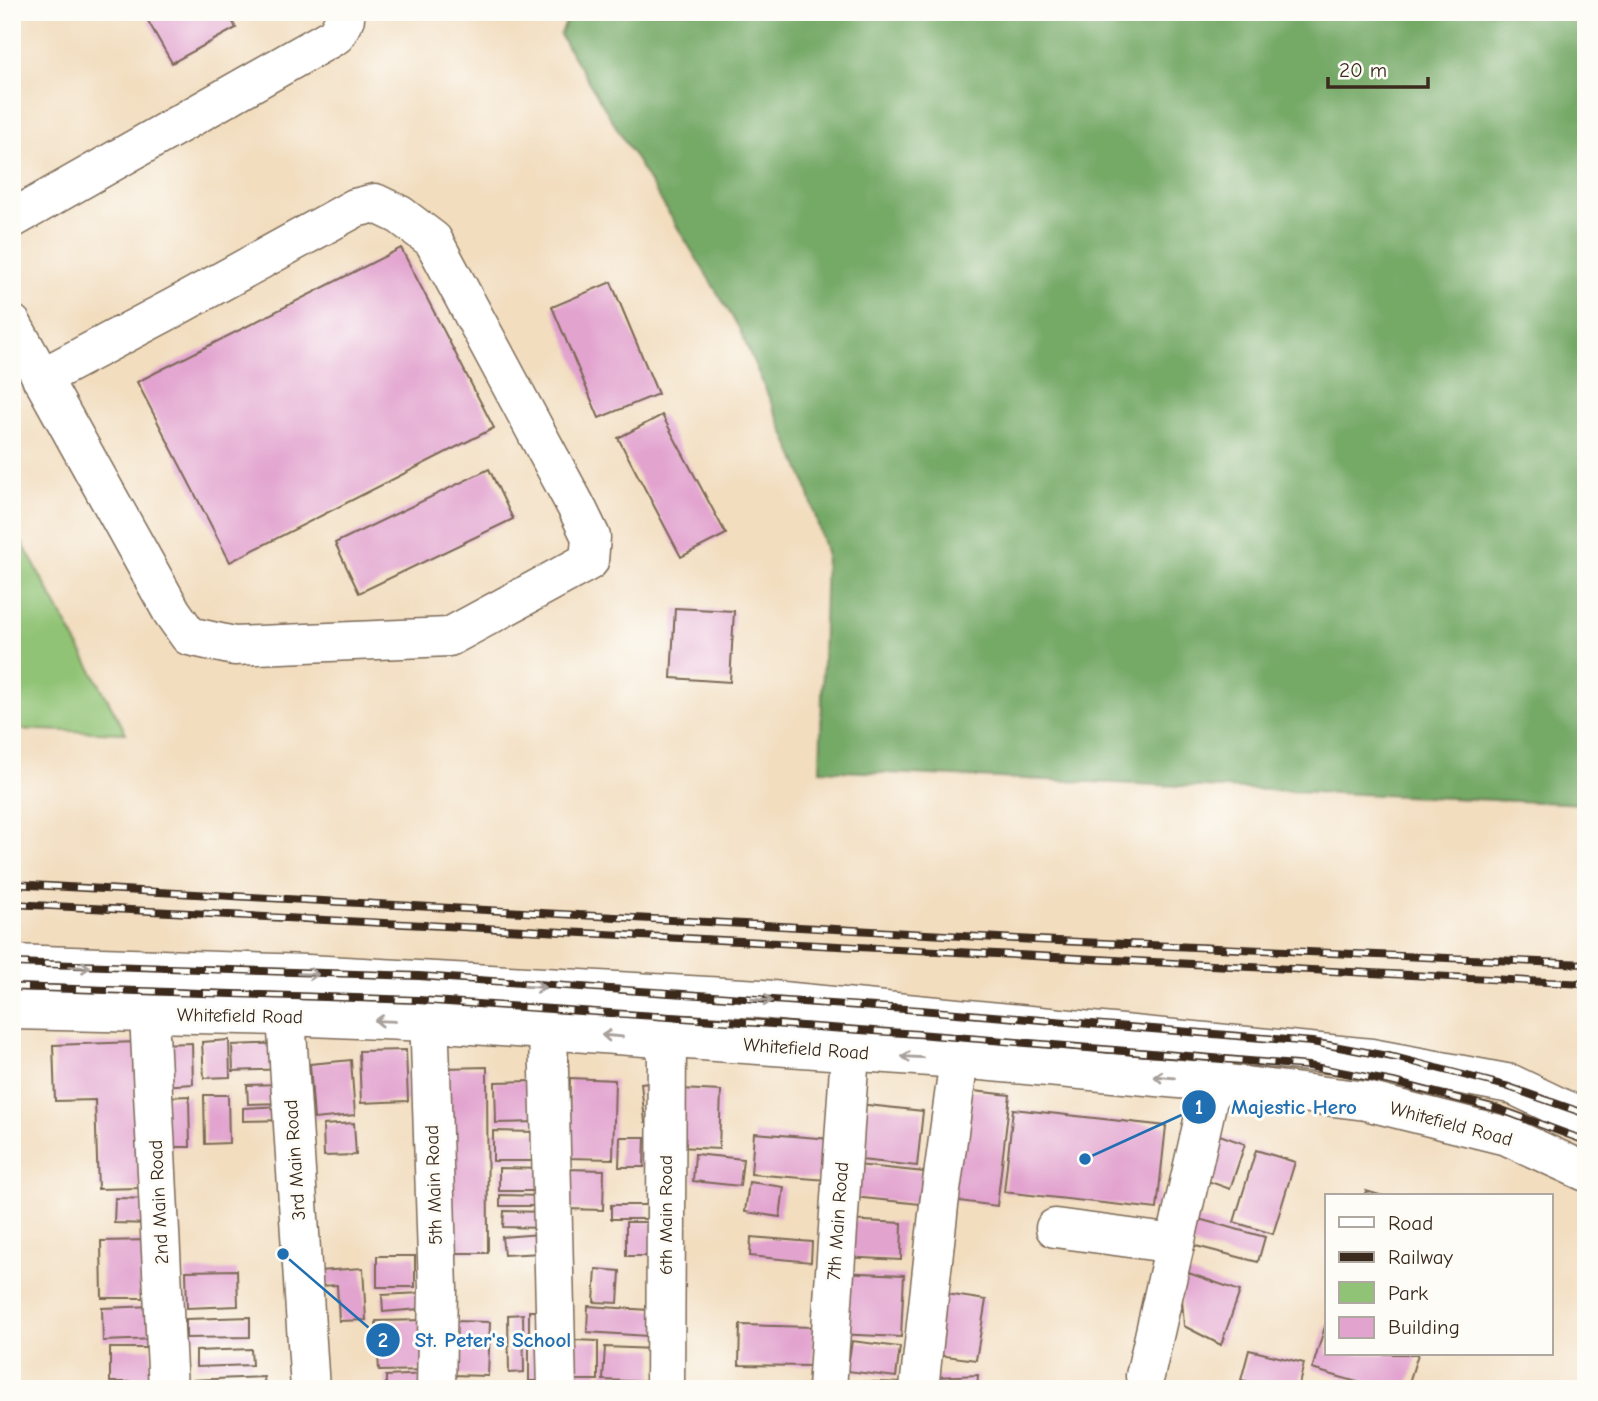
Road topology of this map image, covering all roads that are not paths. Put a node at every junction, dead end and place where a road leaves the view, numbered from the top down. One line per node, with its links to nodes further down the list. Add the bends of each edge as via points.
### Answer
1 (344, 12): 2 (main road, via 336,35)
2 (12, 219)
3 (12, 324): 4 (main road)
4 (41, 378): 4 (main road, via 189,636 234,646 449,637 589,561 591,537 578,510 433,240 375,202 355,208)
5 (12, 964): 6 (main road, one-way to 6)
6 (428, 981): 10 (main road, 5th Main Road); 13 (main road, one-way to 13, via 761,999)
7 (12, 1010): 8 (main road, Whitefield Road)
8 (149, 1015): 9 (main road, Whitefield Road); 22 (main road, 2nd Main Road)
9 (286, 1016): 10 (main road, Whitefield Road, one-way to 9); 23 (main road, 3rd Main Road)
10 (429, 1022): 11 (main road, Whitefield Road); 24 (main road, 5th Main Road, via 438,1289)
11 (548, 1031): 12 (main road, Whitefield Road, one-way to 11); 25 (main road)
12 (667, 1041): 14 (main road, Whitefield Road); 26 (main road, 6th Main Road)
13 (1216, 1043): 16 (main road); 17 (main road, via 1371,1058 1511,1084)
14 (850, 1053): 15 (main road, Whitefield Road, one-way to 14); 27 (main road, 7th Main Road)
15 (959, 1059): 16 (main road, Whitefield Road, one-way to 15); 28 (main road)
16 (1212, 1082): 18 (main road, Whitefield Road, via 1366,1101 1507,1136); 20 (main road)
17 (1586, 1120)
18 (1586, 1172)
19 (1055, 1228): 20 (main road)
20 (1175, 1244): 21 (main road)
21 (1145, 1376)
22 (168, 1389)
23 (310, 1389)
24 (436, 1389)
25 (557, 1389)
26 (665, 1389)
27 (827, 1389)
28 (919, 1389)

